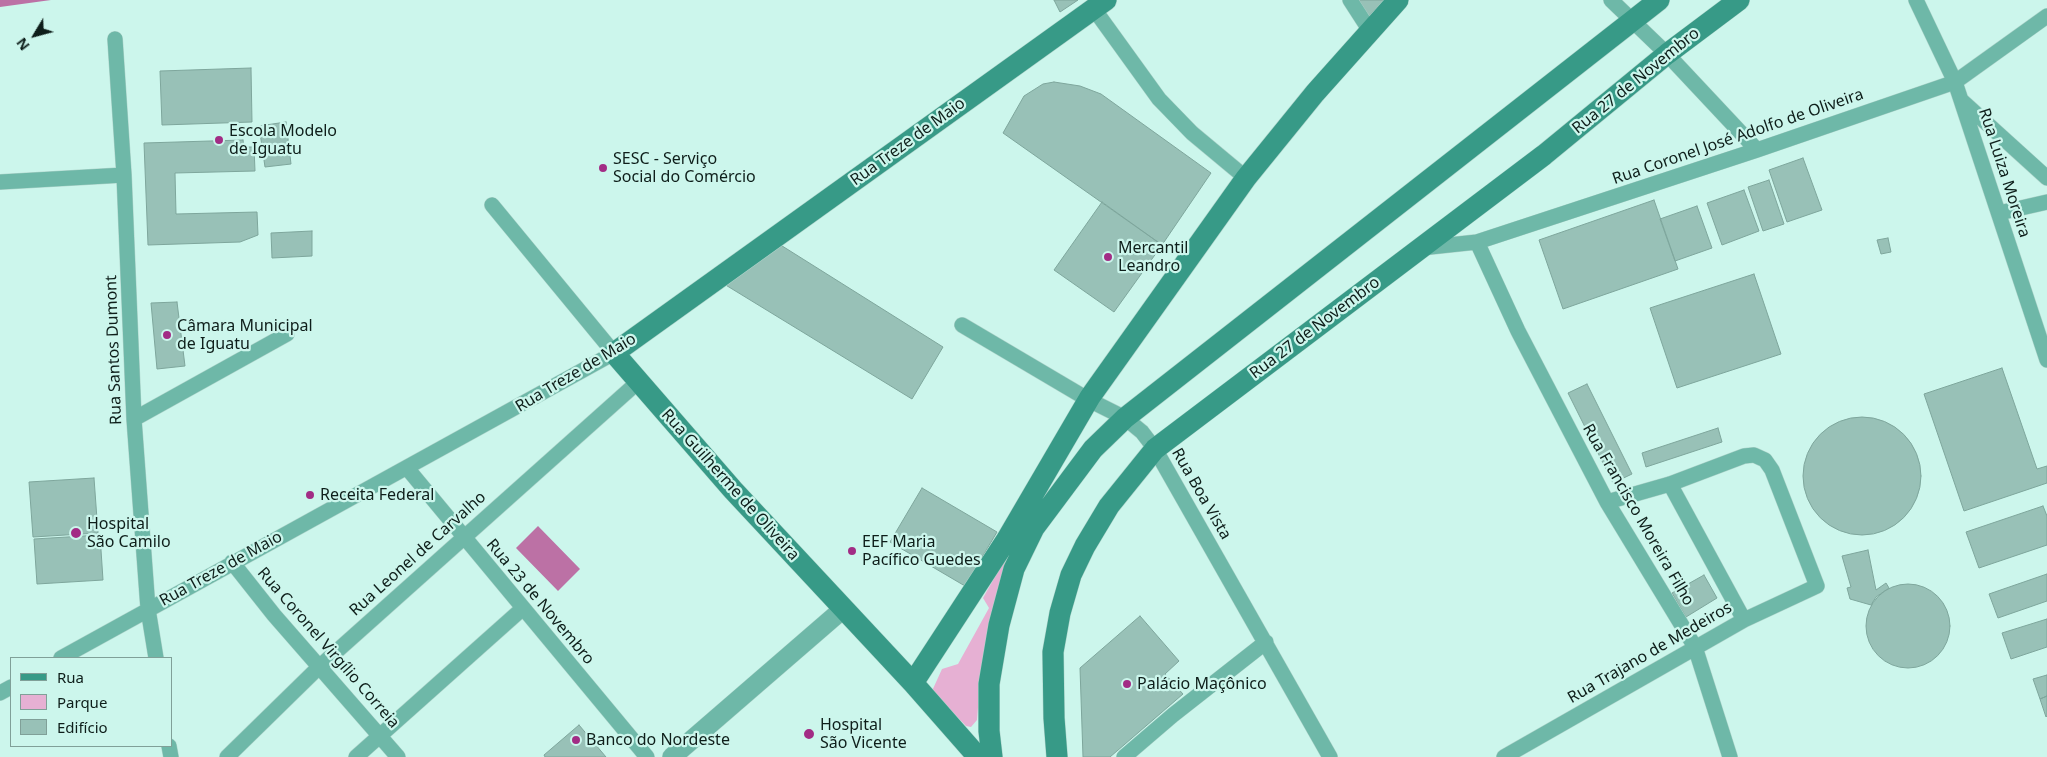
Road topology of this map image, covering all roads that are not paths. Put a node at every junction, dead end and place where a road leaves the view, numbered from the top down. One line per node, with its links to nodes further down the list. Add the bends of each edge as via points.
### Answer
1 (1350, 0): 10 (street)
2 (1398, 0): 10 (main road)
3 (1610, 0): 9 (street)
4 (1658, 0): 9 (main road)
5 (1739, 0): 12 (main road, Rua 27 de Novembro)
6 (1916, 0): 13 (street, Rua Luiza Moreira)
7 (1100, 4): 17 (street, via 1160,99 1192,133); 28 (main road, Rua Treze de Maio)
8 (2047, 16): 13 (street, Rua Coronel José Adolfo de Oliveira)
9 (1632, 20): 12 (street); 32 (main road)
10 (1370, 32): 17 (main road)
11 (115, 39): 16 (street, Rua Santos Dumont)
12 (1668, 54): 15 (street); 24 (main road, Rua 27 de Novembro, via 1544,155)
13 (1955, 82): 14 (street, Rua Luiza Moreira); 15 (street, Rua Coronel José Adolfo de Oliveira)
14 (1960, 99): 18 (street); 22 (street, Rua Luiza Moreira)
15 (1757, 150): 23 (street, Rua Coronel José Adolfo de Oliveira)
16 (124, 175): 19 (street); 33 (street, Rua Santos Dumont)
17 (1246, 178): 31 (main road)
18 (2047, 178)
19 (0, 182)
20 (2047, 202): 22 (street)
21 (492, 204): 28 (street, Rua Guilherme de Oliveira)
22 (1999, 214): 27 (street, Rua Luiza Moreira)
23 (1477, 242): 24 (street, Rua Coronel José Adolfo de Oliveira); 37 (street, Rua Francisco Moreira Filho, via 1518,331)
24 (1421, 248): 34 (main road, Rua 27 de Novembro)
25 (962, 326): 31 (street, Rua Boa Vista)
26 (287, 334): 33 (street)
27 (2044, 341): 29 (street, Rua Luiza Moreira)
28 (614, 353): 30 (main road, Rua Guilherme de Oliveira); 35 (street, Rua Treze de Maio)
29 (2047, 360)
30 (638, 382): 38 (street, Rua Leonel de Carvalho); 42 (main road, Rua Guilherme de Oliveira)
31 (1088, 400): 32 (street, Rua Boa Vista); 49 (main road, via 1007,539)
32 (1125, 418): 34 (street, Rua Boa Vista); 57 (main road, via 1093,449 1060,490 1034,528 1014,569 999,625 989,684)
33 (134, 419): 40 (street, Rua Santos Dumont)
34 (1155, 449): 44 (street, Rua Boa Vista); 58 (main road, Rua 27 de Novembro, via 1109,506 1071,575 1053,652)
35 (407, 468): 38 (street, Rua 23 de Novembro); 39 (street, Rua Treze de Maio)
36 (1670, 484): 37 (street); 43 (street); 43 (street, Rua Trajano de Medeiros, via 1744,456 1754,455 1764,460 1772,470 1817,586)
37 (1606, 502): 45 (street, Rua Francisco Moreira Filho)
38 (464, 537): 41 (street, Rua 23 de Novembro); 48 (street, Rua Leonel de Carvalho)
39 (232, 562): 40 (street, Rua Treze de Maio); 48 (street, Rua Coronel Virgílio Correia)
40 (148, 609): 46 (street, Rua Treze de Maio); 47 (street, Rua Santos Dumont)
41 (522, 609): 50 (street); 54 (street, Rua 23 de Novembro)
42 (843, 609): 49 (main road, Rua Guilherme de Oliveira); 55 (street)
43 (1744, 620): 45 (street, Rua Trajano de Medeiros)
44 (1266, 642): 59 (street); 60 (street, Rua Boa Vista)
45 (1696, 647): 61 (street, Rua Trajano de Medeiros); 62 (street, Rua Francisco Moreira Filho)
46 (63, 657)
47 (156, 657)
48 (319, 667): 50 (street, Rua Coronel Virgílio Correia); 51 (street, Rua Leonel de Carvalho)
49 (913, 683): 56 (main road, Rua Guilherme de Oliveira)
50 (380, 736): 52 (street); 53 (street, Rua Coronel Virgílio Correia)
51 (227, 757)
52 (356, 757)
53 (398, 757)
54 (647, 757)
55 (672, 757)
56 (978, 757)
57 (992, 757)
58 (1057, 757)
59 (1124, 757)
60 (1330, 757)
61 (1504, 757)
62 (1730, 757)

